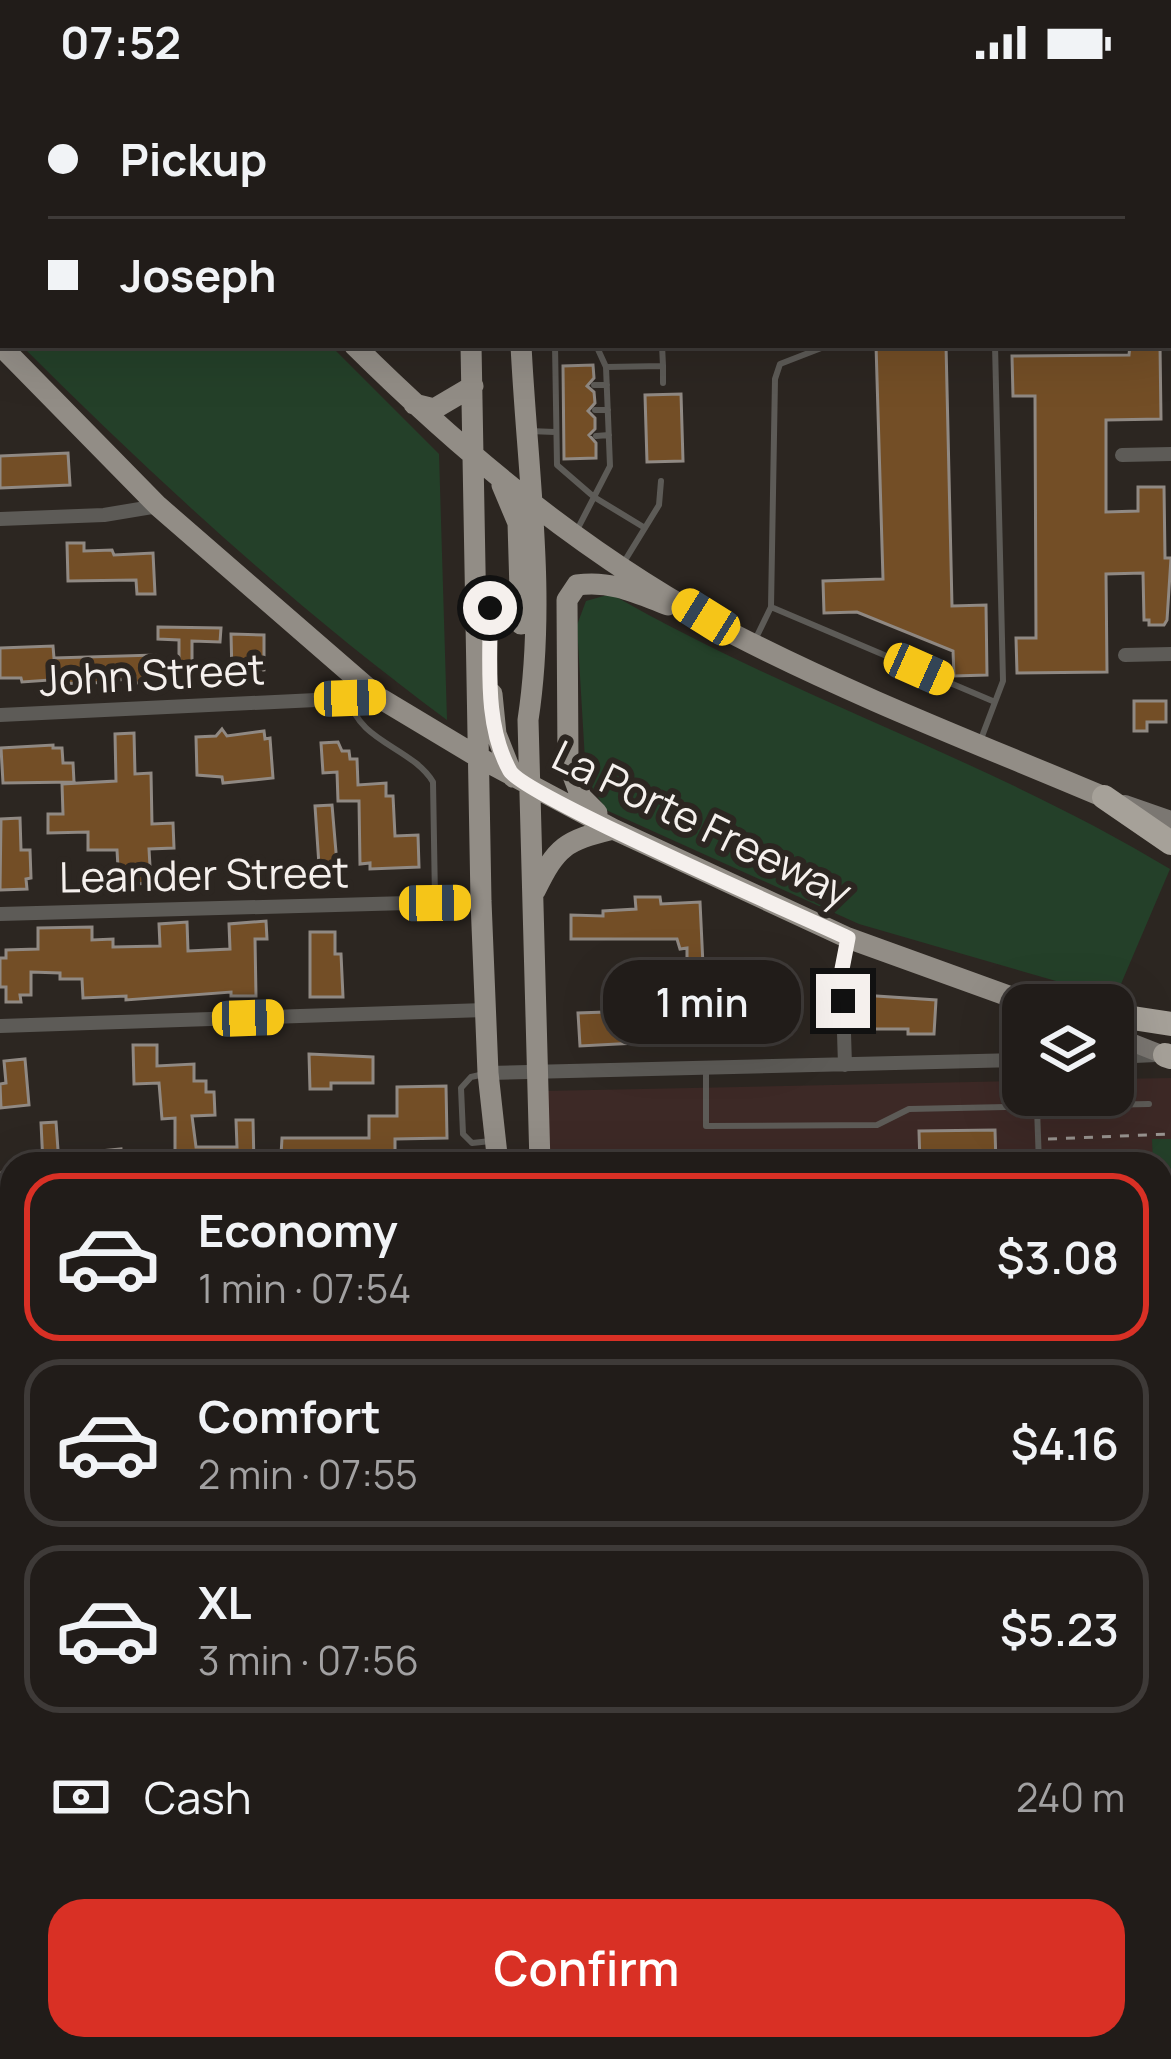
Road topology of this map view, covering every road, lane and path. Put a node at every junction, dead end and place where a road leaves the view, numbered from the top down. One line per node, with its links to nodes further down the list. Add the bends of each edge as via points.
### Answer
1 (3, 348): 30 (main road, La Porte Freeway)
2 (357, 348): 16 (main road)
3 (471, 348): 15 (main road)
4 (521, 348): 19 (main road)
5 (554, 348): 21 (lane)
6 (597, 348): 11 (lane)
7 (662, 348): 10 (lane)
8 (822, 348): 36 (lane, via 779,364 775,379)
9 (995, 348): 42 (lane, via 1003,681)
10 (663, 366): 11 (lane); 12 (lane)
11 (606, 367): 14 (lane)
12 (663, 383)
13 (594, 385): 14 (lane)
14 (607, 385): 18 (lane)
15 (472, 386): 16 (main road, via 434,409); 25 (main road)
16 (414, 404): 25 (main road)
17 (595, 410): 18 (lane)
18 (608, 410): 20 (lane)
19 (525, 431): 21 (lane); 29 (main road)
20 (609, 435): 22 (lane); 28 (lane, via 610,466)
21 (558, 436): 28 (lane, via 556,465)
22 (596, 436)
23 (1123, 454): 24 (street)
24 (1171, 454)
25 (473, 457): 26 (main road); 34 (main road)
26 (495, 474): 29 (main road); 44 (main road, via 518,524)
27 (661, 481): 32 (lane)
28 (594, 496): 32 (lane); 33 (lane)
29 (532, 502): 33 (main road); 44 (main road)
30 (158, 506): 31 (street); 40 (main road, La Porte Freeway)
31 (0, 519)
32 (645, 528): 35 (lane)
33 (574, 535): 35 (main road)
34 (475, 548): 46 (main road); 47 (main road, via 489,571 492,718 501,752)
35 (622, 565): 37 (main road)
36 (771, 607): 37 (lane); 42 (lane)
37 (744, 639): 45 (main road); 50 (main road, via 611,584 577,585 567,600 568,762 581,797)
38 (1171, 654): 39 (street)
39 (1125, 655)
40 (379, 697): 41 (street, John Street); 46 (main road, La Porte Freeway)
41 (350, 698): 43 (street, John Street); 54 (lane, via 357,720 433,782)
42 (994, 702): 45 (lane)
43 (0, 715)
44 (529, 720): 47 (main road)
45 (979, 744): 48 (main road)
46 (478, 757): 47 (main road, La Porte Freeway); 53 (main road)
47 (522, 782): 50 (main road, La Porte Freeway); 52 (main road)
48 (1104, 797): 49 (main road); 51 (highway)
49 (1171, 820)
50 (614, 829): 52 (main road, via 562,847); 56 (main road, La Porte Freeway)
51 (1171, 843)
52 (533, 897): 69 (main road)
53 (481, 902): 54 (street, Leander Street); 58 (main road)
54 (435, 903): 55 (street, Leander Street)
55 (0, 914)
56 (848, 938): 57 (main road, La Porte Freeway); 66 (street)
57 (1002, 994)
58 (484, 1010): 61 (street); 68 (main road)
59 (1134, 1018): 60 (highway)
60 (1171, 1024)
61 (0, 1026)
62 (1134, 1043): 64 (main road)
63 (1134, 1057): 64 (street)
64 (1169, 1057)
65 (1002, 1060): 66 (street)
66 (845, 1065): 67 (street)
67 (706, 1068): 69 (street); 72 (lane, via 706,1126 877,1125 909,1109)
68 (488, 1073): 69 (street); 76 (main road); 76 (lane, via 461,1088 464,1134)
69 (539, 1073): 77 (main road)
70 (1134, 1104): 71 (lane)
71 (1148, 1104)
72 (1002, 1106)
73 (1037, 1116): 78 (lane)
74 (1171, 1134): 75 (path)
75 (1046, 1142)
76 (497, 1152)
77 (540, 1152)
78 (1039, 1152)

